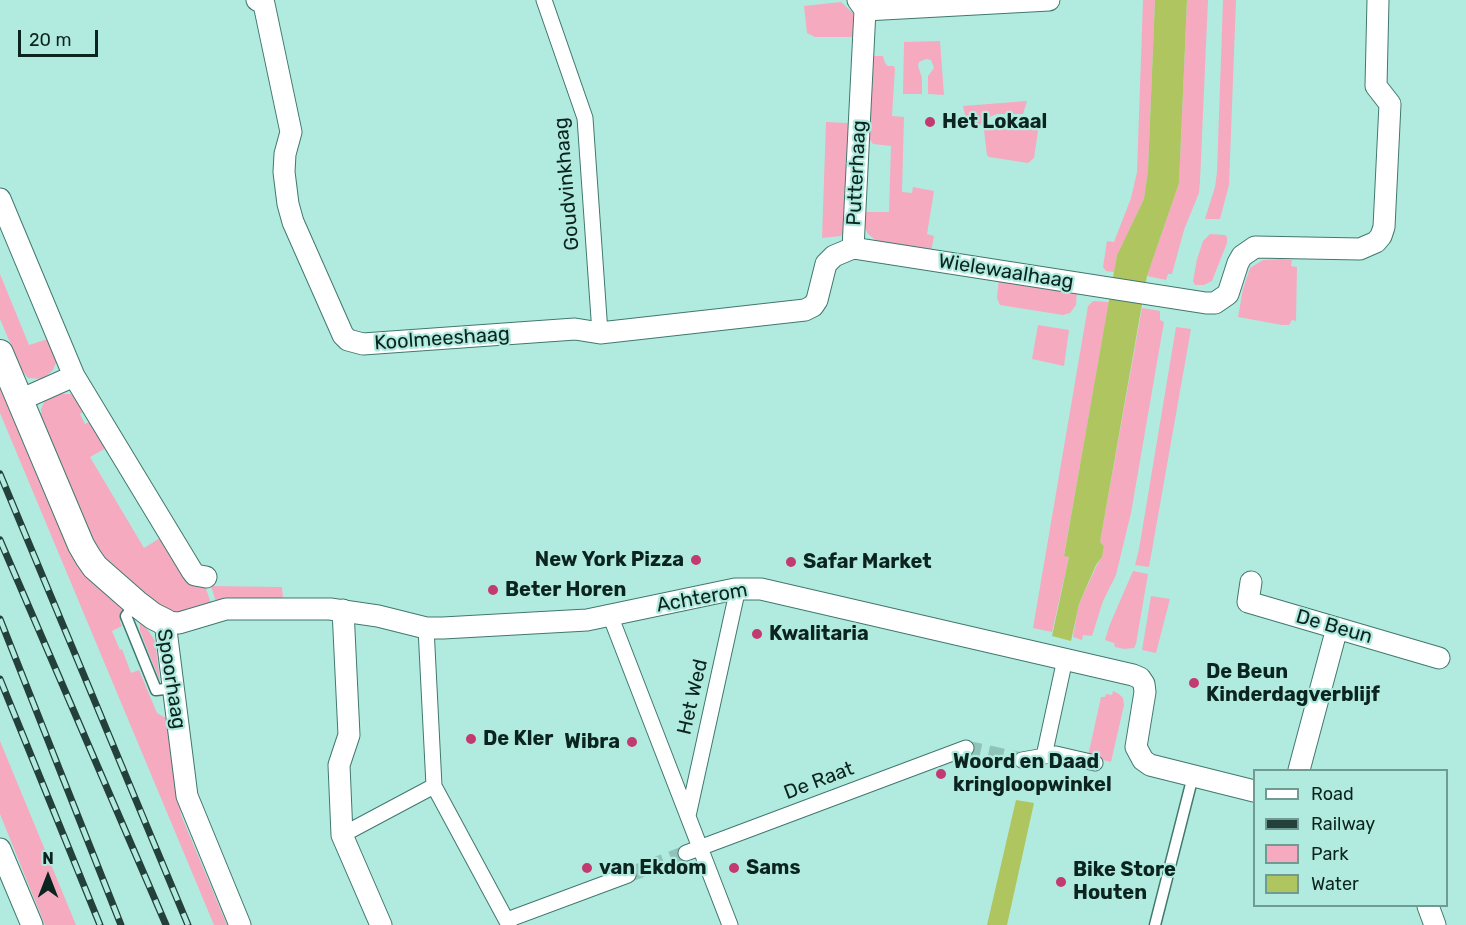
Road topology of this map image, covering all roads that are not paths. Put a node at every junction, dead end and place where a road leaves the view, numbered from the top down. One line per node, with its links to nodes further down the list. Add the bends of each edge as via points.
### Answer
1 (257, 0): 8 (street, Koolmeeshaag, via 264,4 291,132 284,159 290,213 348,340 373,344)
2 (544, 0): 9 (street, Goudvinkhaag, via 585,117)
3 (1049, 0): 5 (street)
4 (1378, 0): 7 (street, Wielewaalhaag, via 1376,86 1390,104 1384,227 1369,247 1254,247 1238,263 1228,294 1215,303)
5 (861, 5): 7 (street, Putterhaag)
6 (0, 199): 11 (street)
7 (853, 248): 9 (street, Putterhaag, via 826,264 817,300 805,309)
8 (575, 329): 9 (street, Putterhaag)
9 (600, 333)
10 (0, 353): 12 (street, Spoorhaag)
11 (74, 376): 12 (street); 13 (street, via 192,571)
12 (20, 400): 16 (street, Spoorhaag, via 81,545 96,567)
13 (206, 577)
14 (1251, 582): 21 (street, De Beun, via 1248,602)
15 (738, 588): 18 (street, Achterom); 23 (street, Achterom, via 761,589); 33 (street, Het Wed)
16 (136, 603): 19 (street, Spoorhaag); 24 (lane, via 126,616 156,690)
17 (343, 610): 19 (street, Achterom, via 234,609 179,623); 20 (street, Achterom); 34 (street, via 349,735 339,765)
18 (610, 615): 20 (street, Achterom, via 587,620); 33 (street, Het Wed)
19 (165, 622): 24 (street, Spoorhaag)
20 (426, 628): 31 (street)
21 (1337, 628): 22 (street, De Beun); 29 (street)
22 (1439, 658)
23 (1065, 659): 26 (street); 30 (street, Achterom, via 1140,678 1145,692 1136,738 1138,754 1150,765)
24 (174, 688): 41 (street, Spoorhaag, via 187,796)
25 (966, 748): 36 (street, De Raat)
26 (1044, 756): 27 (street); 28 (street, via 1056,754)
27 (1022, 760)
28 (1095, 763)
29 (1300, 769)
30 (1193, 776): 32 (street, Achterom); 44 (lane)
31 (434, 786): 34 (street); 39 (street)
32 (1253, 791)
33 (688, 816): 36 (street, Het Wed)
34 (342, 835): 42 (street)
35 (0, 849): 40 (street)
36 (693, 851): 43 (street, Het Wed)
37 (628, 875): 39 (street)
38 (1428, 907): 45 (street)
39 (508, 923)
40 (32, 925)
41 (240, 925)
42 (381, 925)
43 (730, 925)
44 (1155, 925)
45 (1436, 925)

